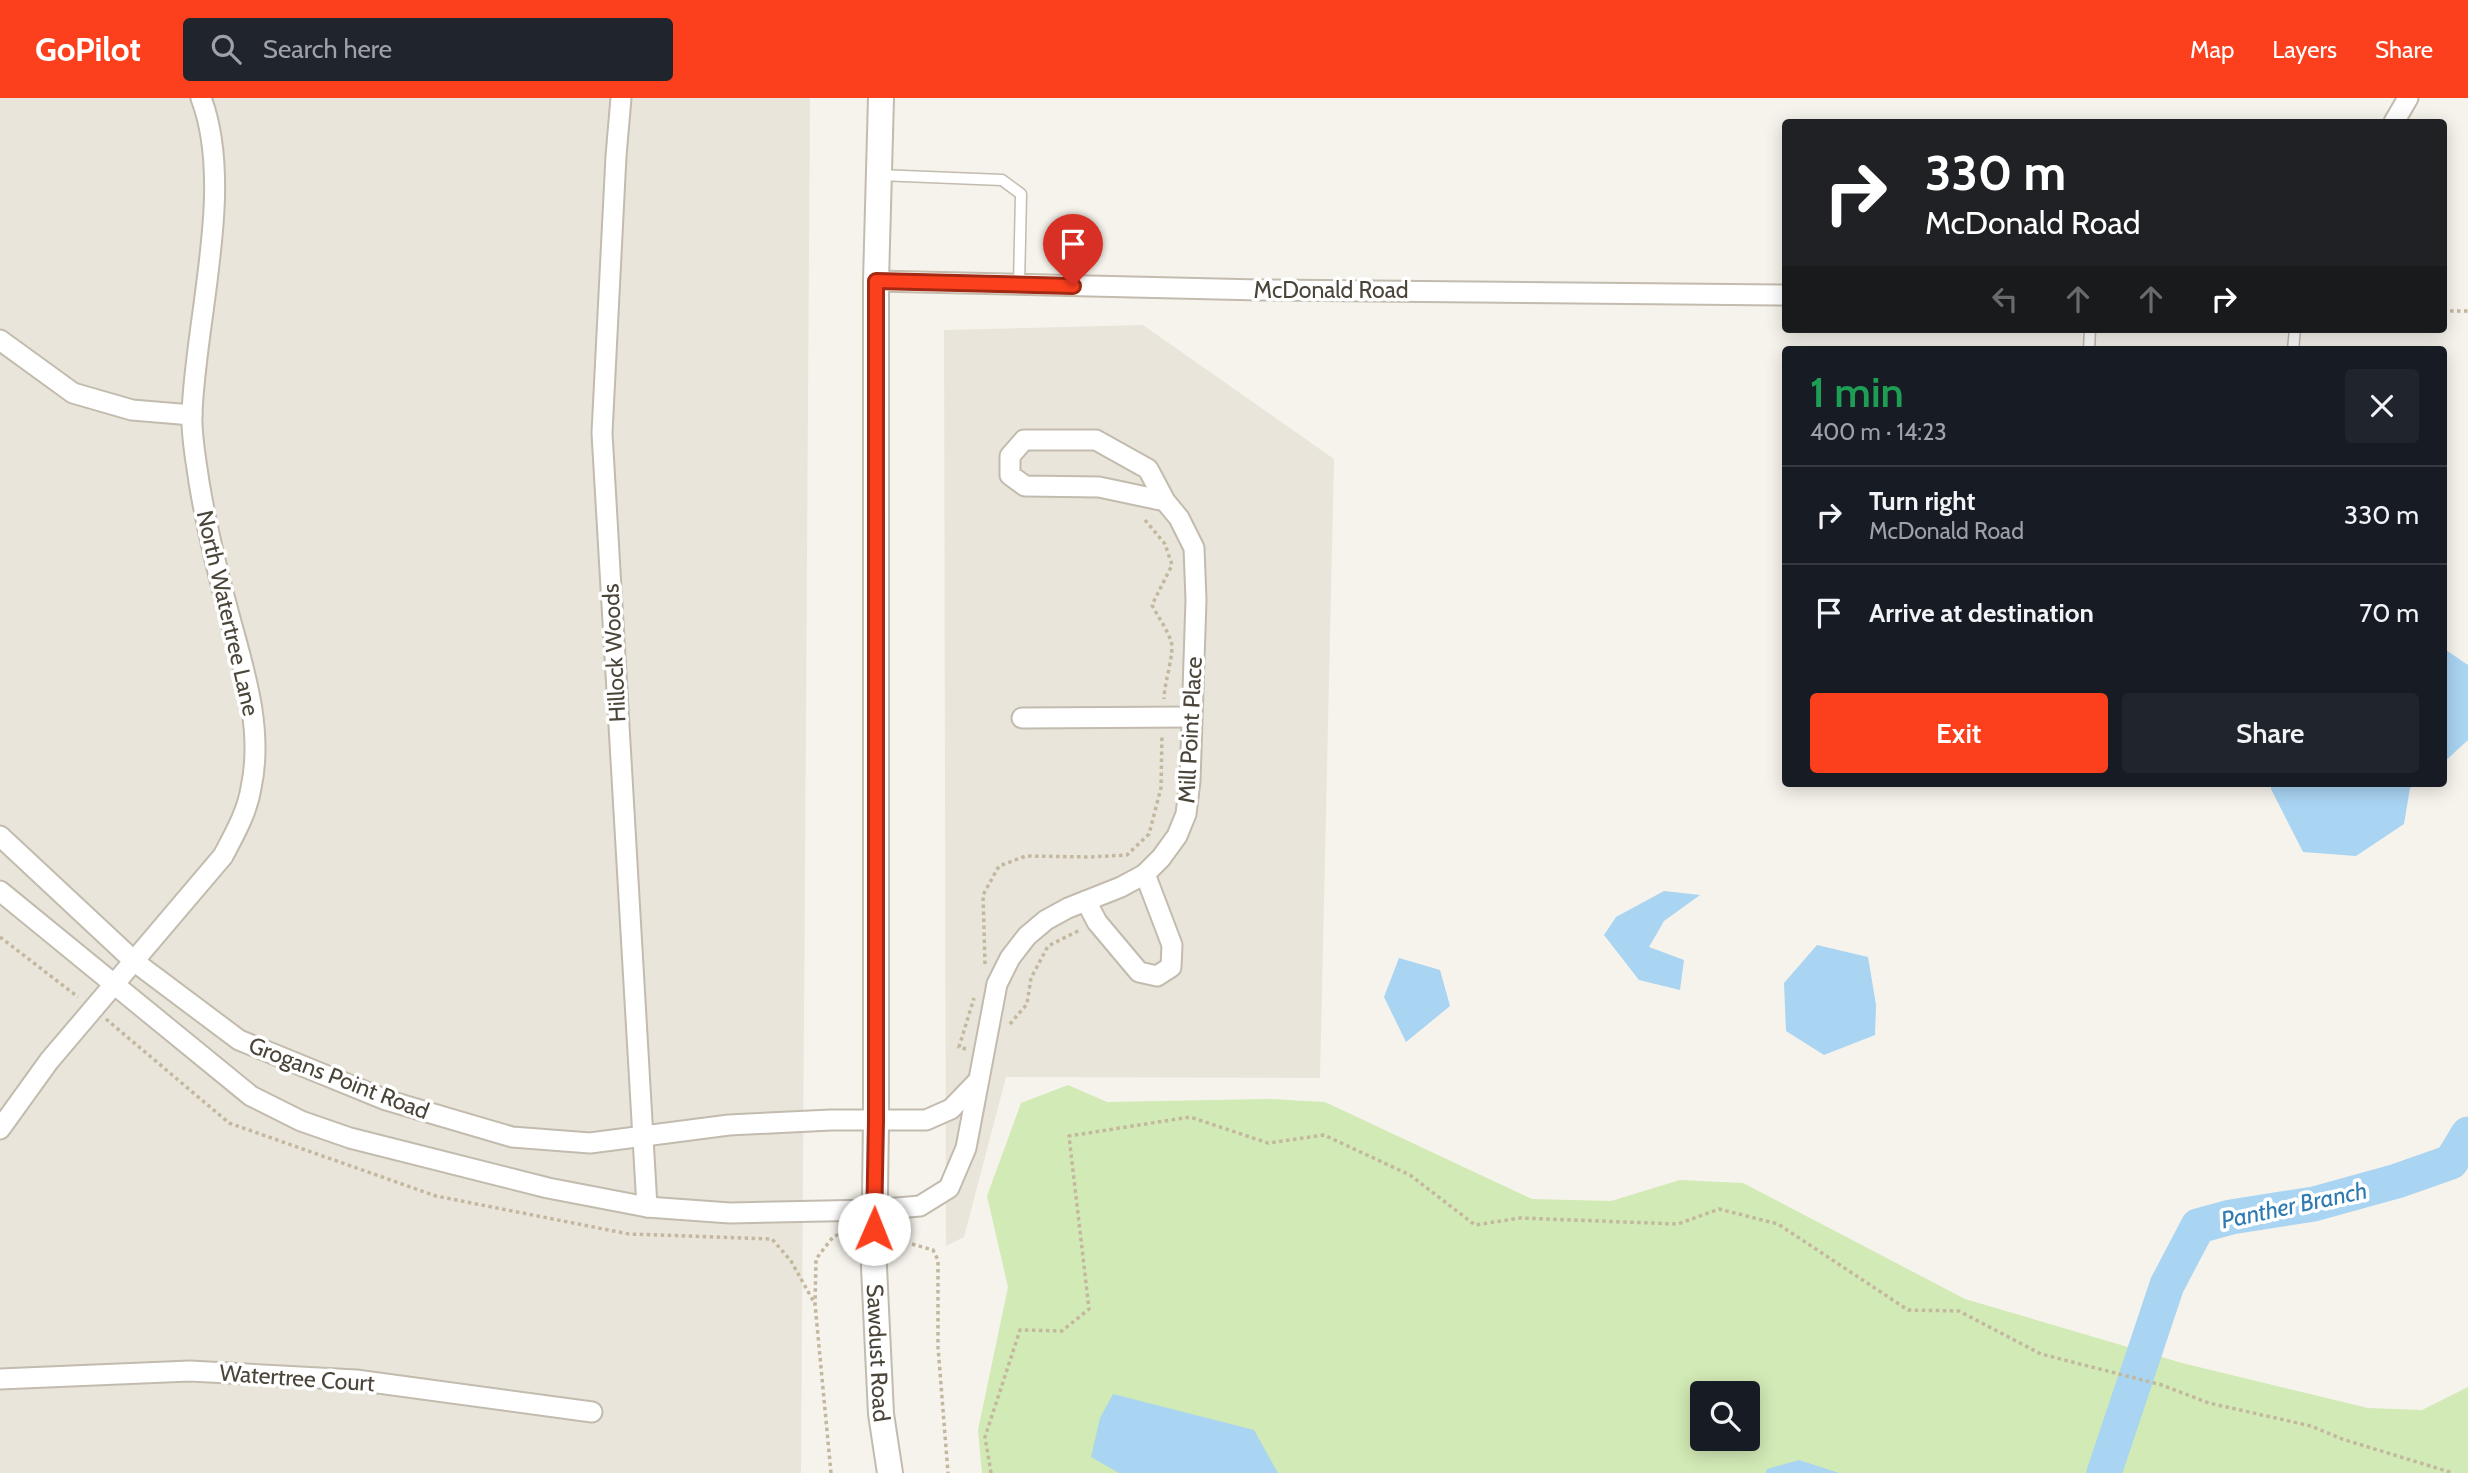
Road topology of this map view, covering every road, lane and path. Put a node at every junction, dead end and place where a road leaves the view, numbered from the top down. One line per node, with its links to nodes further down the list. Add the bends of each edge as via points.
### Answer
1 (201, 98): 13 (street, North Watertree Lane, via 213,156 213,205)
2 (621, 98): 33 (street, Hillock Woods, via 602,433)
3 (881, 98): 6 (street, Sawdust Road)
4 (2408, 98): 5 (street)
5 (2396, 119)
6 (879, 175): 7 (street, Sawdust Road); 8 (lane, via 1003,180 1021,194)
7 (876, 281): 8 (street, McDonald Road); 31 (street, Sawdust Road)
8 (1019, 285): 9 (street, McDonald Road)
9 (1782, 295)
10 (2447, 310): 11 (path)
11 (2468, 311)
12 (0, 340): 13 (street, via 73,393 132,410)
13 (192, 415): 24 (street, North Watertree Lane, via 210,547 253,712 252,788 223,856)
14 (1165, 501): 14 (street, Mill Point Place, via 1148,469 1096,440 1024,440 1010,456 1010,475 1025,486 1099,487); 17 (street, Mill Point Place, via 1194,548)
15 (1145, 520): 16 (path, via 1165,544 1172,565 1152,605 1172,644)
16 (1163, 717): 17 (street); 18 (street); 25 (path, via 1161,788 1149,834 1127,855 1026,856 999,866 983,895)
17 (1190, 717): 20 (street, Mill Point Place, via 1186,814 1177,836)
18 (1022, 718)
19 (0, 836): 24 (street, Grogans Point Road)
20 (1145, 874): 22 (street, Mill Point Place); 23 (street, via 1172,945 1171,967 1157,976 1139,972)
21 (0, 891): 26 (street, Grogans Point Road)
22 (1086, 901): 23 (street); 29 (street, Mill Point Place, via 1046,920 1010,958 997,985)
23 (1097, 922): 28 (path, via 1048,946 1031,978 1027,1004 1010,1022)
24 (135, 962): 26 (street, North Watertree Lane); 33 (street, Grogans Point Road, via 239,1040 387,1100 512,1137 590,1143)
25 (985, 967)
26 (115, 986): 32 (street, North Watertree Lane, via 49,1061); 34 (street, Grogans Point Road, via 251,1096 301,1121 413,1155)
27 (977, 989): 29 (path, via 959,1047)
28 (1007, 1034)
29 (983, 1054): 30 (street, Mill Point Place)
30 (978, 1081): 31 (street, via 951,1109 926,1121); 35 (street, Mill Point Place, via 966,1148 949,1188 920,1206)
31 (876, 1120): 33 (street, Grogans Point Road, via 729,1125); 35 (street, Sawdust Road)
32 (0, 1129)
33 (644, 1138): 34 (street, Hillock Woods)
34 (647, 1207): 35 (street, Grogans Point Road, via 730,1213)
35 (874, 1210): 41 (street, Sawdust Road, via 876,1342)
36 (847, 1230): 40 (path, via 833,1237 816,1259 815,1304)
37 (912, 1244): 42 (path, via 933,1250 938,1260 938,1347)
38 (0, 1379): 39 (street, Watertree Court, via 190,1371 356,1380)
39 (592, 1412)
40 (831, 1473)
41 (890, 1473)
42 (948, 1473)
43 (991, 1473): 44 (path, via 985,1437 1020,1331 1062,1331 1088,1310 1069,1136 1190,1117 1268,1143 1324,1135 1410,1175 1475,1225 1520,1218 1678,1224 1719,1209 1778,1224 1908,1310 1959,1311 2041,1354 2162,1385 2209,1403 2311,1426)
44 (2453, 1473)

